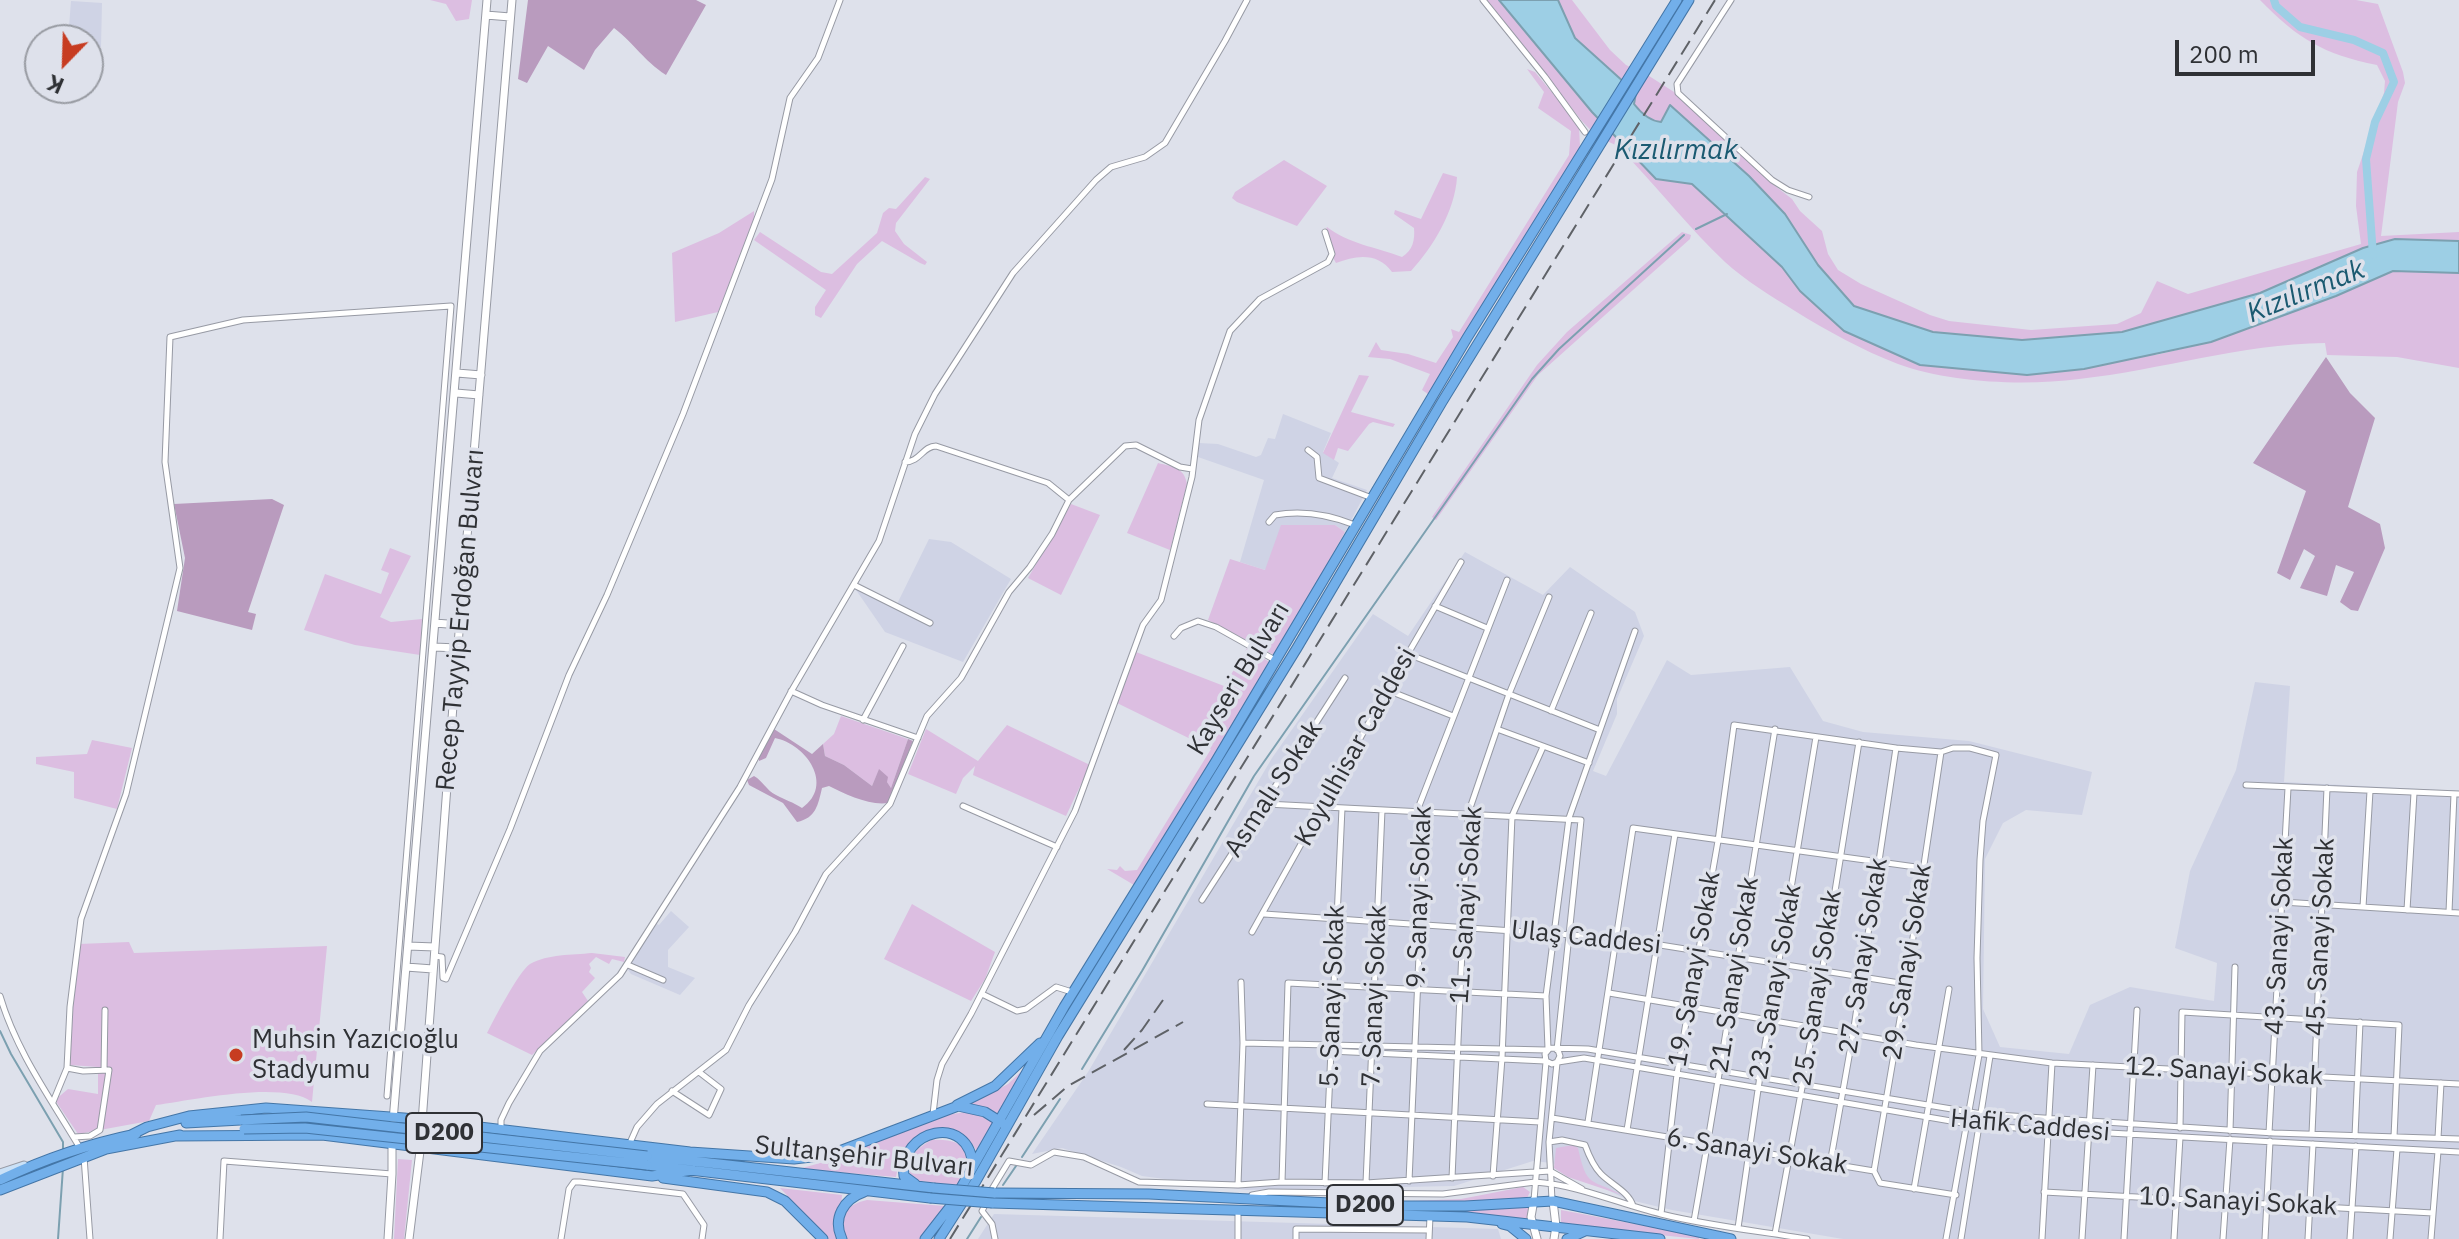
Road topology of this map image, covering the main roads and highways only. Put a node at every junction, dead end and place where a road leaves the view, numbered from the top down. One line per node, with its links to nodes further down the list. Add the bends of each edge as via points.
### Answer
1 (1677, 0): 3 (highway)
2 (1689, 0): 3 (highway)
3 (1643, 64): 4 (highway)
4 (1595, 144): 5 (highway, Kayseri Bulvarı, via 1467,338); 8 (highway, Kayseri Bulvarı, via 1291,658)
5 (1050, 1031): 6 (highway, via 995,1086); 8 (highway, Kayseri Bulvarı)
6 (951, 1108): 8 (highway, via 973,1108); 11 (highway, via 818,1157)
7 (242, 1124): 9 (highway, Sultanşehir Bulvarı / D200, via 195,1122); 10 (highway, Sultanşehir Bulvarı / D200); 14 (highway, Sultanşehir Bulvarı / D200, bridge)
8 (1003, 1124): 15 (highway, Kayseri Bulvarı); 31 (highway, Kayseri Bulvarı, via 976,1181)
9 (131, 1135): 11 (highway, via 189,1116 266,1108); 12 (highway, Sultanşehir Bulvarı / D200)
10 (174, 1136): 12 (highway, Sultanşehir Bulvarı / D200); 19 (highway, via 322,1135)
11 (690, 1152): 18 (highway)
12 (78, 1154): 13 (highway, Sultanşehir Bulvarı / D200); 23 (highway, Sultanşehir Bulvarı / D200)
13 (45, 1159): 17 (main road); 20 (highway, Sultanşehir Bulvarı / D200)
14 (647, 1160): 16 (highway, Sultanşehir Bulvarı / D200); 18 (highway, Sultanşehir Bulvarı / D200)
15 (973, 1168): 21 (highway, via 967,1142 949,1132 933,1134 914,1145 905,1159 904,1176); 30 (highway, Kayseri Bulvarı)
16 (693, 1170): 19 (highway); 22 (highway, Sultanşehir Bulvarı / D200)
17 (0, 1173)
18 (809, 1174): 21 (highway, Sultanşehir Bulvarı / D200)
19 (652, 1176): 28 (highway, via 767,1192 785,1201)
20 (0, 1180)
21 (917, 1186): 24 (highway, Sultanşehir Bulvarı / D200)
22 (866, 1191): 24 (highway, Sultanşehir Bulvarı / D200); 29 (highway, via 850,1198 841,1211)
23 (0, 1193)
24 (932, 1193): 25 (highway, Sultanşehir Bulvarı / D200, bridge, via 993,1198 1149,1194)
25 (1236, 1204): 26 (highway, Sultanşehir Bulvarı / D200); 35 (highway, Sultanşehir Bulvarı / D200, via 1465,1206 1553,1201)
26 (1487, 1219): 27 (highway, Sultanşehir Bulvarı / D200); 32 (highway, via 1510,1226)
27 (1590, 1229): 33 (highway); 34 (highway, Sultanşehir Bulvarı / D200)
28 (823, 1239)
29 (842, 1239)
30 (925, 1239)
31 (939, 1239)
32 (1526, 1239)
33 (1567, 1239)
34 (1654, 1239)
35 (1731, 1239)

